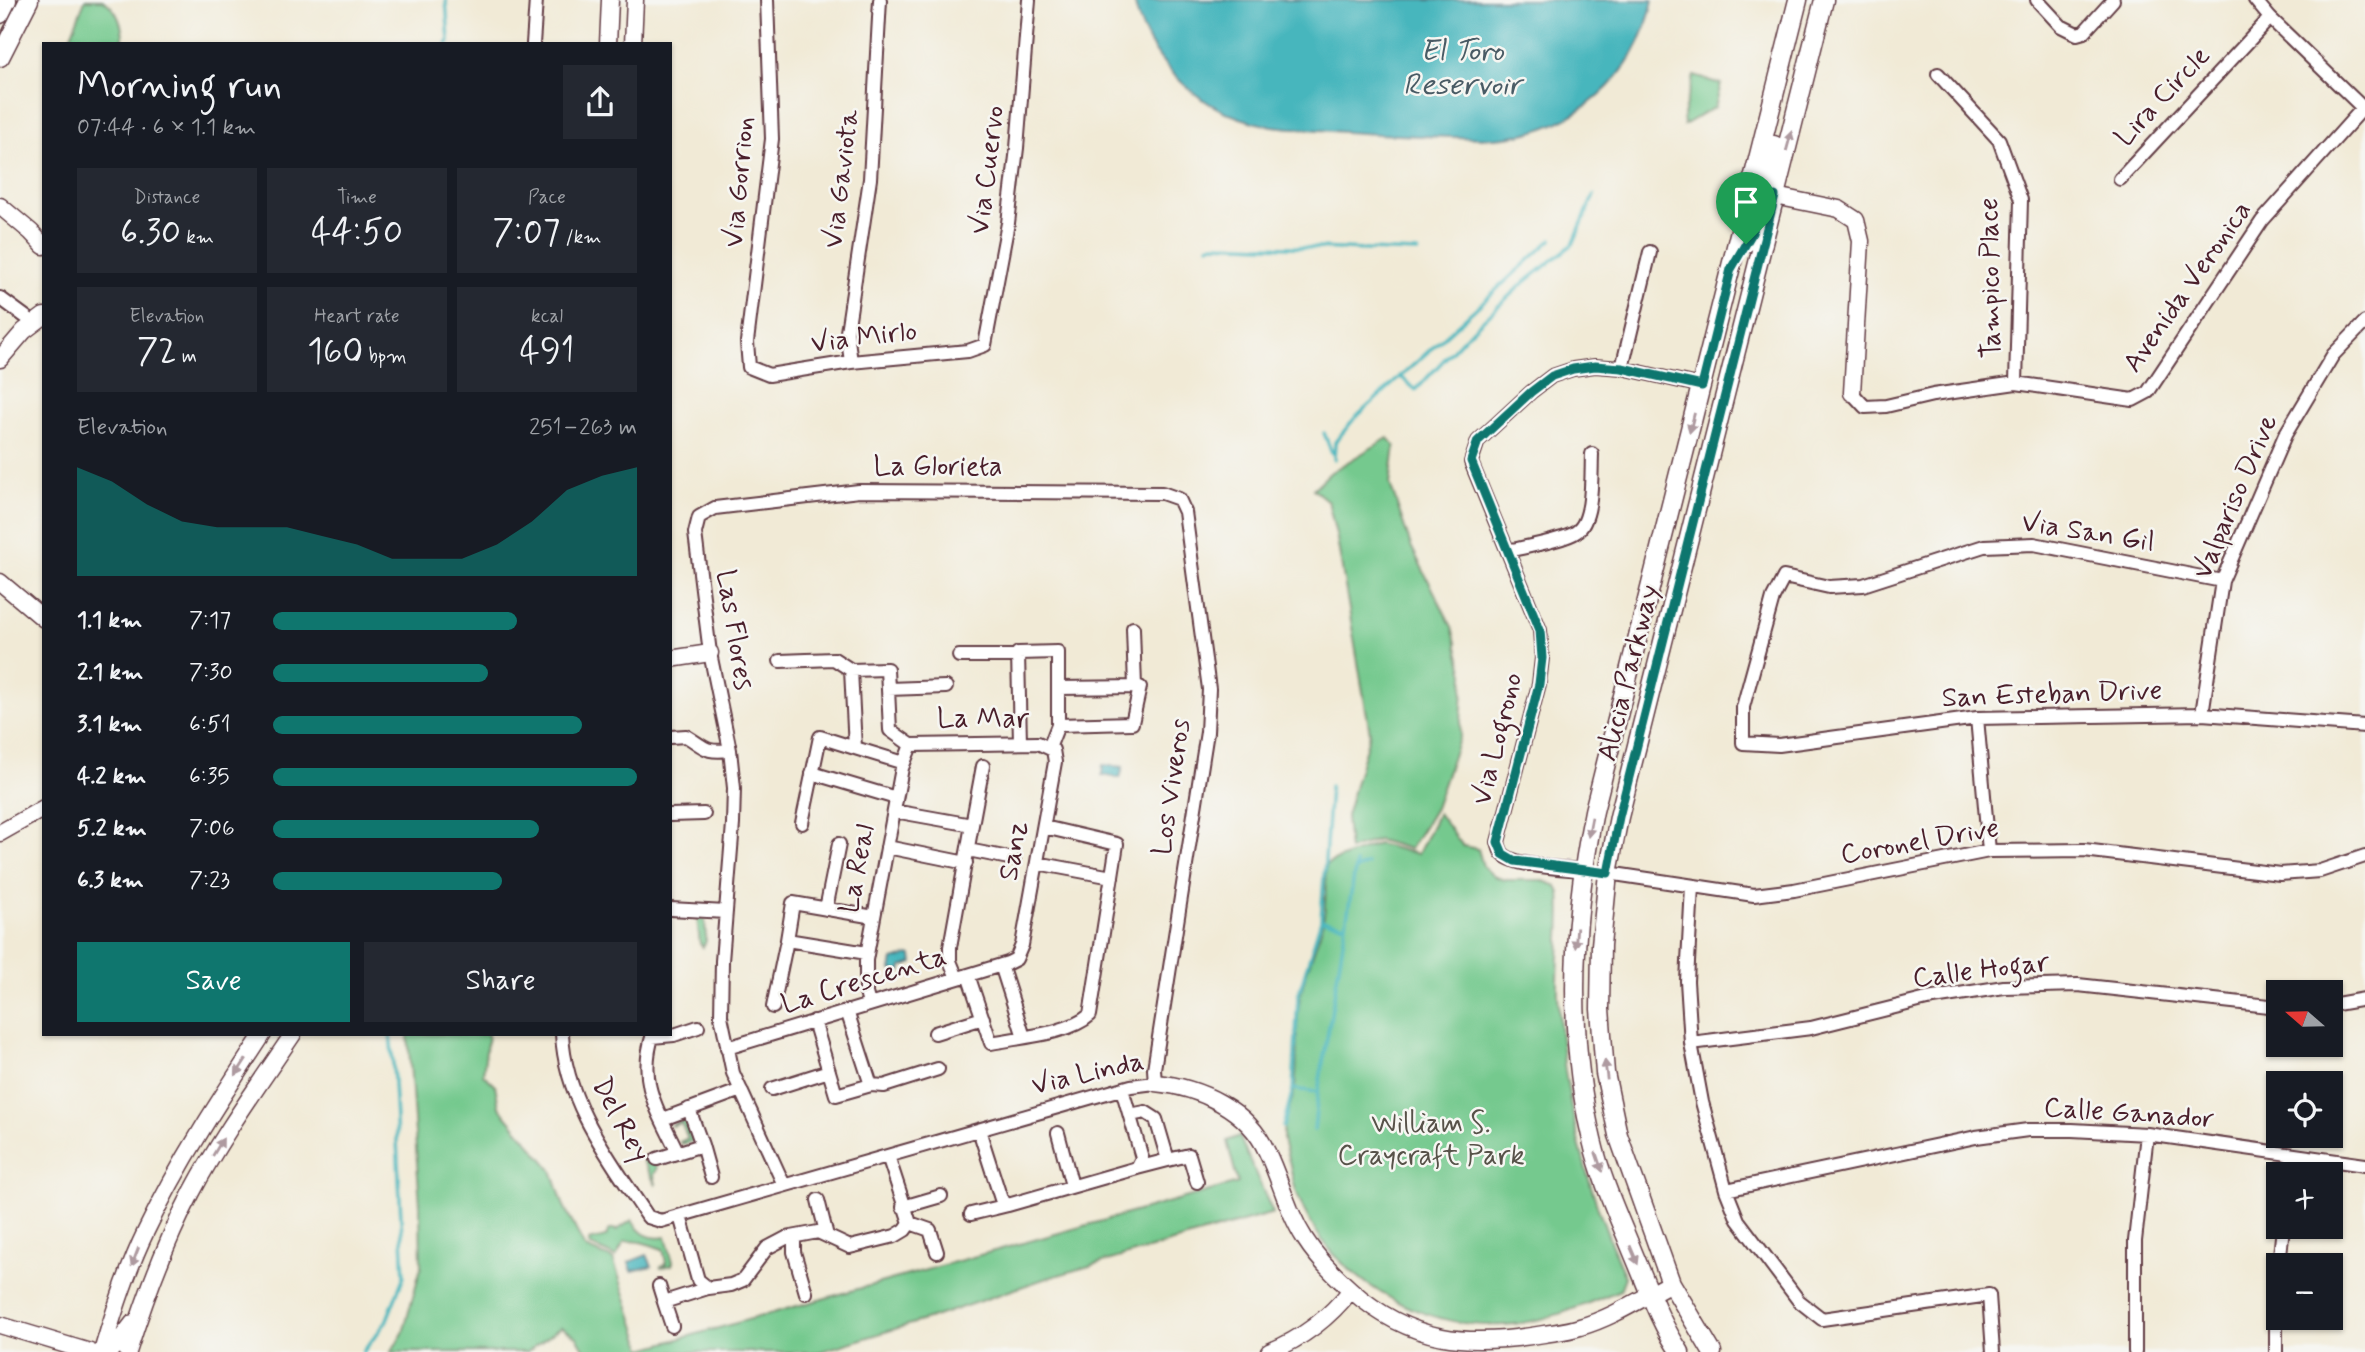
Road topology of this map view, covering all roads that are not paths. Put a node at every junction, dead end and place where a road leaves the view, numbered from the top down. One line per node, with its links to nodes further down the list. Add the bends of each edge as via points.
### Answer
1 (7, 0): 14 (main road)
2 (29, 0): 19 (main road)
3 (536, 0): 16 (street)
4 (610, 0): 17 (street)
5 (635, 0): 18 (street)
6 (767, 0): 35 (street, Via Gorrion, via 772,139 747,342)
7 (880, 0): 34 (street, Via Gaviota, via 870,179 847,332)
8 (1028, 0): 32 (street, Via Cuervo, via 1008,223)
9 (1798, 0): 20 (main road, Alicia Parkway)
10 (1824, 0): 24 (main road, Alicia Parkway, one-way to 10)
11 (2037, 0): 12 (street, via 2061,26 2077,34)
12 (2113, 0)
13 (2255, 0): 15 (street)
14 (0, 14)
15 (2270, 18): 22 (street); 23 (street, Lira Circle)
16 (533, 42)
17 (608, 42)
18 (633, 42)
19 (0, 57)
20 (1781, 71): 24 (main road, via 1784,102 1768,174); 28 (main road, Alicia Parkway)
21 (1938, 74): 37 (street, Tampico Place, via 1999,140 2021,200)
22 (2364, 109): 37 (street, Avenida Veronica, via 2262,221 2148,392 2133,400)
23 (2120, 179)
24 (1775, 196): 28 (main road, via 1759,210 1752,233); 39 (street, via 1839,209 1856,220 1861,241); 88 (main road, Alicia Parkway)
25 (0, 206): 26 (street)
26 (42, 244)
27 (1650, 252): 36 (street)
28 (1731, 269): 38 (main road, Alicia Parkway)
29 (0, 298): 30 (street)
30 (39, 319): 33 (street)
31 (2365, 322): 44 (street, Valpariso Drive, via 2333,355 2285,435)
32 (985, 345): 34 (street, Via Mirlo, via 968,351)
33 (0, 359)
34 (851, 362): 35 (street, Via Mirlo, via 769,375)
35 (749, 367)
36 (1622, 368): 38 (street, Via Logrono); 43 (street, Via Logrono, via 1595,366 1552,376 1478,441 1471,461)
37 (2016, 383): 39 (street, Avenida Veronica, via 1886,407 1865,407)
38 (1702, 386): 87 (main road, Alicia Parkway, one-way to 87)
39 (1852, 393)
40 (1592, 454): 43 (street, via 1584,525 1575,534)
41 (1179, 499): 42 (street, La Glorieta, via 1163,493 859,491 715,508); 120 (street, Los Viveros, via 1185,513 1208,700 1207,732)
42 (699, 517): 48 (street, Las Flores, via 695,533)
43 (1508, 551): 87 (street, Via Logrono, via 1540,630 1542,658 1498,842 1503,854 1515,861)
44 (2222, 581): 58 (street, Valpariso Drive); 64 (street, Via San Gil, via 2034,544 1984,546 1863,584 1829,587 1784,577 1773,598 1744,707)
45 (0, 582): 46 (street)
46 (42, 617)
47 (1133, 628): 55 (street)
48 (710, 653): 51 (street); 68 (street, Las Flores)
49 (959, 656): 50 (street)
50 (1018, 656): 56 (street, via 1058,652); 63 (street)
51 (672, 659)
52 (780, 661): 53 (street, via 834,659)
53 (851, 670): 57 (street, via 887,669); 66 (street)
54 (946, 687): 57 (street)
55 (1135, 687): 56 (street); 60 (street, via 1140,687 1132,723)
56 (1058, 688): 60 (street)
57 (888, 689): 65 (street, via 890,730)
58 (2202, 713): 59 (street, San Esteban Drive); 61 (street, San Esteban Drive)
59 (1977, 718): 64 (street, San Esteban Drive, via 1779,745); 82 (street)
60 (1058, 725): 67 (street, Sanz)
61 (2365, 726)
62 (672, 737): 68 (street, via 686,736 713,752)
63 (1020, 743): 65 (street, La Mar); 67 (street, La Mar)
64 (1743, 743)
65 (911, 745): 69 (street, La Real)
66 (855, 748): 69 (street); 71 (street, via 820,737)
67 (1051, 749): 78 (street, Sanz, via 1055,762)
68 (730, 750): 93 (street, Las Flores, via 734,788)
69 (904, 764): 72 (street, La Real)
70 (983, 766): 77 (street)
71 (813, 774): 72 (street); 76 (street)
72 (895, 805): 77 (street); 81 (street, La Real)
73 (42, 809): 79 (street)
74 (704, 814): 75 (street)
75 (672, 815)
76 (802, 823)
77 (972, 825): 83 (street)
78 (1044, 827): 86 (street, Sanz); 89 (street, via 1117,844)
79 (0, 833)
80 (839, 844): 92 (street)
81 (887, 847): 83 (street); 94 (street, La Real)
82 (1989, 851): 84 (street, Coronel Drive, via 2084,850 2280,874 2320,871); 90 (street, Coronel Drive, via 1754,895)
83 (967, 856): 85 (street); 99 (street, via 950,947 950,961)
84 (2365, 856)
85 (1014, 859)
86 (1037, 863): 89 (street); 97 (street, Sanz)
87 (1582, 870): 88 (main road); 161 (main road, Alicia Parkway, one-way to 161, via 1574,1010 1580,1077 1592,1142)
88 (1608, 873): 90 (street, Coronel Drive); 156 (main road, Alicia Parkway, one-way to 88, via 1618,1135 1605,1073 1600,1009)
89 (1112, 877): 115 (street, via 1090,1014 1081,1023)
90 (1692, 886): 116 (street, via 1687,981)
91 (672, 909): 93 (street)
92 (826, 909): 94 (street); 95 (street, via 793,903)
93 (726, 912): 117 (street, Las Flores, via 721,1016)
94 (874, 917): 96 (street, La Real)
95 (787, 940): 96 (street); 104 (street)
96 (867, 953): 102 (street, La Real)
97 (1016, 959): 98 (street, La Crescenta)
98 (1001, 965): 99 (street, La Crescenta); 115 (street)
99 (962, 976): 102 (street, La Crescenta); 106 (street)
100 (2365, 999): 101 (street)
101 (2343, 1003)
102 (869, 1004): 105 (street, La Crescenta)
103 (2266, 1006): 116 (street, Calle Hogar, via 2078,985 2004,987 1927,999 1811,1028)
104 (773, 1007)
105 (847, 1011): 107 (street, La Crescenta); 121 (street)
106 (983, 1018): 109 (street); 115 (street, via 991,1044)
107 (814, 1021): 117 (street, La Crescenta); 119 (street)
108 (698, 1027): 110 (street)
109 (936, 1033)
110 (672, 1035)
111 (262, 1036): 168 (street, one-way to 168, via 195,1138 145,1233)
112 (292, 1036): 163 (street, one-way to 112, via 192,1192)
113 (562, 1036): 151 (street, Del Rey, via 573,1092 584,1116)
114 (652, 1036): 127 (street, via 646,1072)
115 (1024, 1037)
116 (1691, 1043): 144 (street)
117 (727, 1048): 124 (street, Las Flores)
118 (938, 1069): 121 (street, via 884,1086)
119 (829, 1071): 121 (street, via 836,1095); 122 (street)
120 (1155, 1083): 123 (street, Via Linda); 159 (street, Via Linda, via 1195,1091 1243,1119 1267,1150 1290,1213 1306,1241)
121 (871, 1085)
122 (772, 1088)
123 (1122, 1089): 126 (street); 128 (street, Via Linda)
124 (741, 1090): 125 (street); 142 (street, Las Flores)
125 (689, 1109): 127 (street); 131 (street)
126 (1129, 1115): 136 (street, via 1144,1112 1156,1119); 139 (street, via 1142,1158)
127 (663, 1119): 132 (street)
128 (979, 1130): 134 (street, Via Linda); 147 (street, via 1001,1199)
129 (1058, 1133): 143 (street)
130 (2147, 1135): 133 (street, Calle Ganador); 144 (street, Calle Ganador, via 2028,1130 1976,1136); 174 (street, via 2135,1241)
131 (702, 1145): 132 (street); 140 (street)
132 (678, 1153): 135 (street)
133 (2291, 1155): 137 (street); 138 (street, Calle Ganador)
134 (888, 1156): 142 (street, Via Linda); 148 (street)
135 (657, 1159)
136 (1168, 1160): 139 (street); 141 (street, via 1189,1155)
137 (2290, 1162)
138 (2365, 1165)
139 (1137, 1168): 143 (street)
140 (711, 1177)
141 (1197, 1182)
142 (784, 1185): 150 (street, Via Linda)
143 (1072, 1186): 147 (street)
144 (1726, 1190): 173 (street, via 1738,1220 1799,1301 1822,1319 1990,1295)
145 (942, 1196): 148 (street)
146 (818, 1200): 153 (street)
147 (1008, 1205): 149 (street)
148 (903, 1207): 152 (street)
149 (971, 1214)
150 (680, 1216): 151 (street, Via Linda); 158 (street, via 698,1280)
151 (653, 1220)
152 (910, 1223): 153 (street, via 895,1236 850,1247); 155 (street, via 930,1230)
153 (827, 1236): 154 (street)
154 (794, 1237): 158 (street, via 767,1248 743,1280); 160 (street)
155 (936, 1252)
156 (1671, 1283): 161 (street, Via Linda); 172 (main road, Alicia Parkway)
157 (659, 1286): 162 (street)
158 (708, 1288): 162 (street)
159 (1352, 1290): 161 (street, Via Linda, via 1370,1308 1398,1322 1467,1341 1508,1340 1581,1327); 170 (street, via 1312,1329)
160 (806, 1293)
161 (1651, 1293): 171 (main road, Alicia Parkway)
162 (664, 1302): 165 (street)
163 (138, 1319): 168 (street, via 114,1348); 169 (street)
164 (0, 1325): 167 (street)
165 (672, 1326)
166 (2276, 1330): 175 (street)
167 (90, 1352)
168 (105, 1352)
169 (128, 1352)
170 (1269, 1352)
171 (1680, 1352)
172 (1712, 1352)
173 (1993, 1352)
174 (2135, 1352)
175 (2276, 1352)

